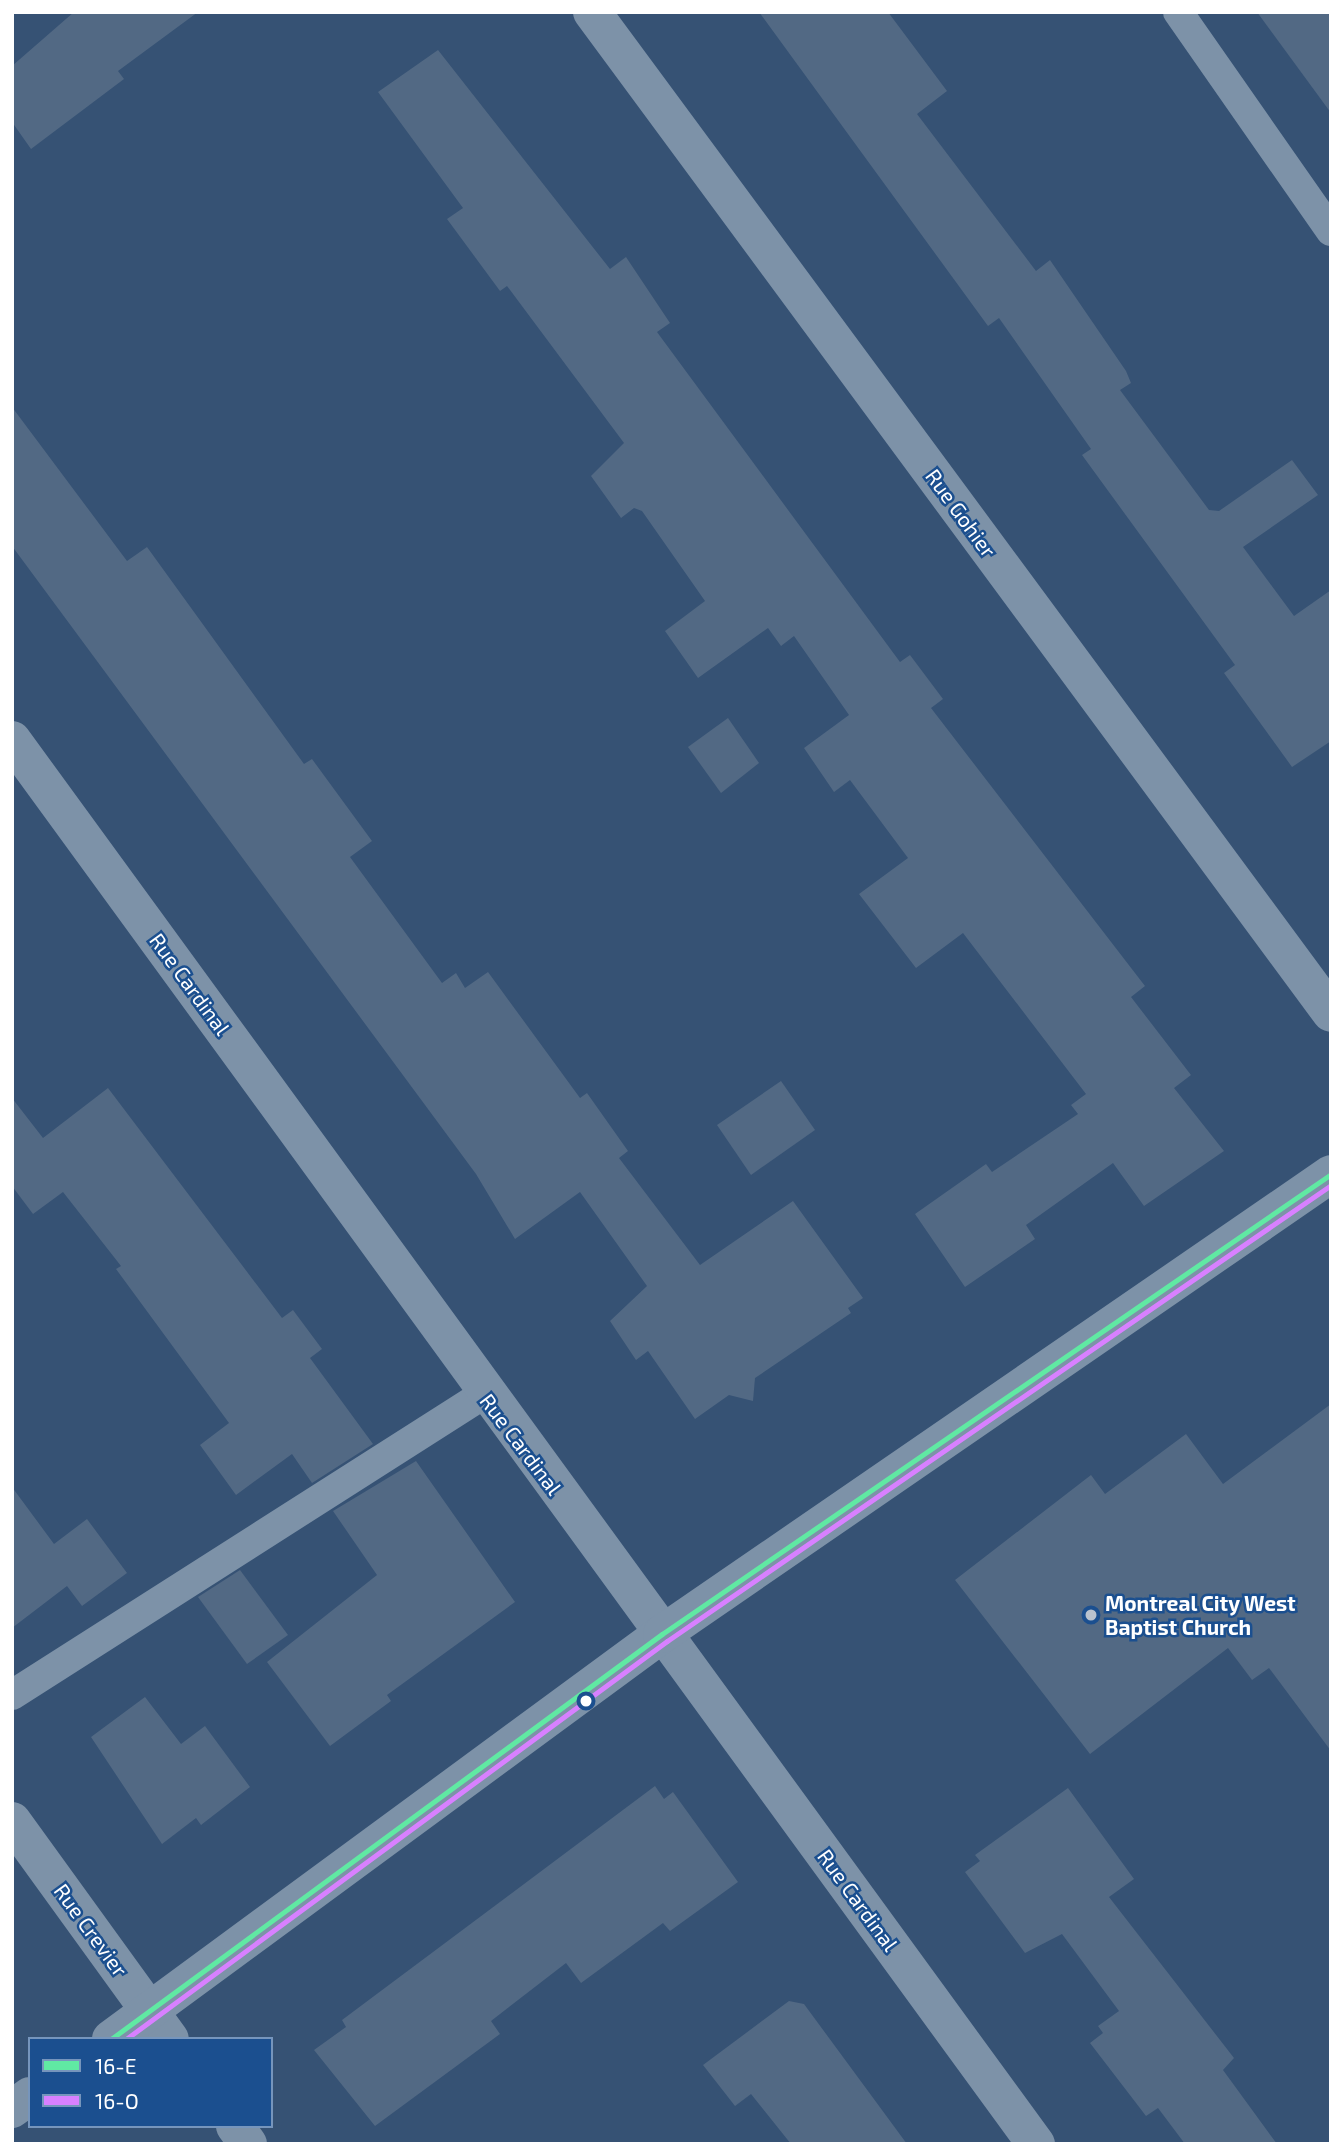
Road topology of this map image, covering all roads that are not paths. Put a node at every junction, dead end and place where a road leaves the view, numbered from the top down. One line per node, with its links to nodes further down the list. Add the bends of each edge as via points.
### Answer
1 (592, 12): 5 (street, Rue Gohier)
2 (1178, 12): 3 (lane)
3 (1331, 231)
4 (12, 740): 7 (street, Rue Cardinal)
5 (1331, 1013)
6 (1331, 1174): 8 (street)
7 (484, 1394): 8 (street, Rue Cardinal); 9 (lane)
8 (663, 1634): 11 (street); 17 (street, Rue Cardinal)
9 (12, 1695)
10 (12, 1821): 11 (street, Rue Crevier)
11 (160, 2025): 12 (street)
12 (118, 2037)
13 (28, 2097): 14 (street)
14 (12, 2109)
15 (236, 2128): 16 (street)
16 (248, 2144)
17 (1036, 2144)

